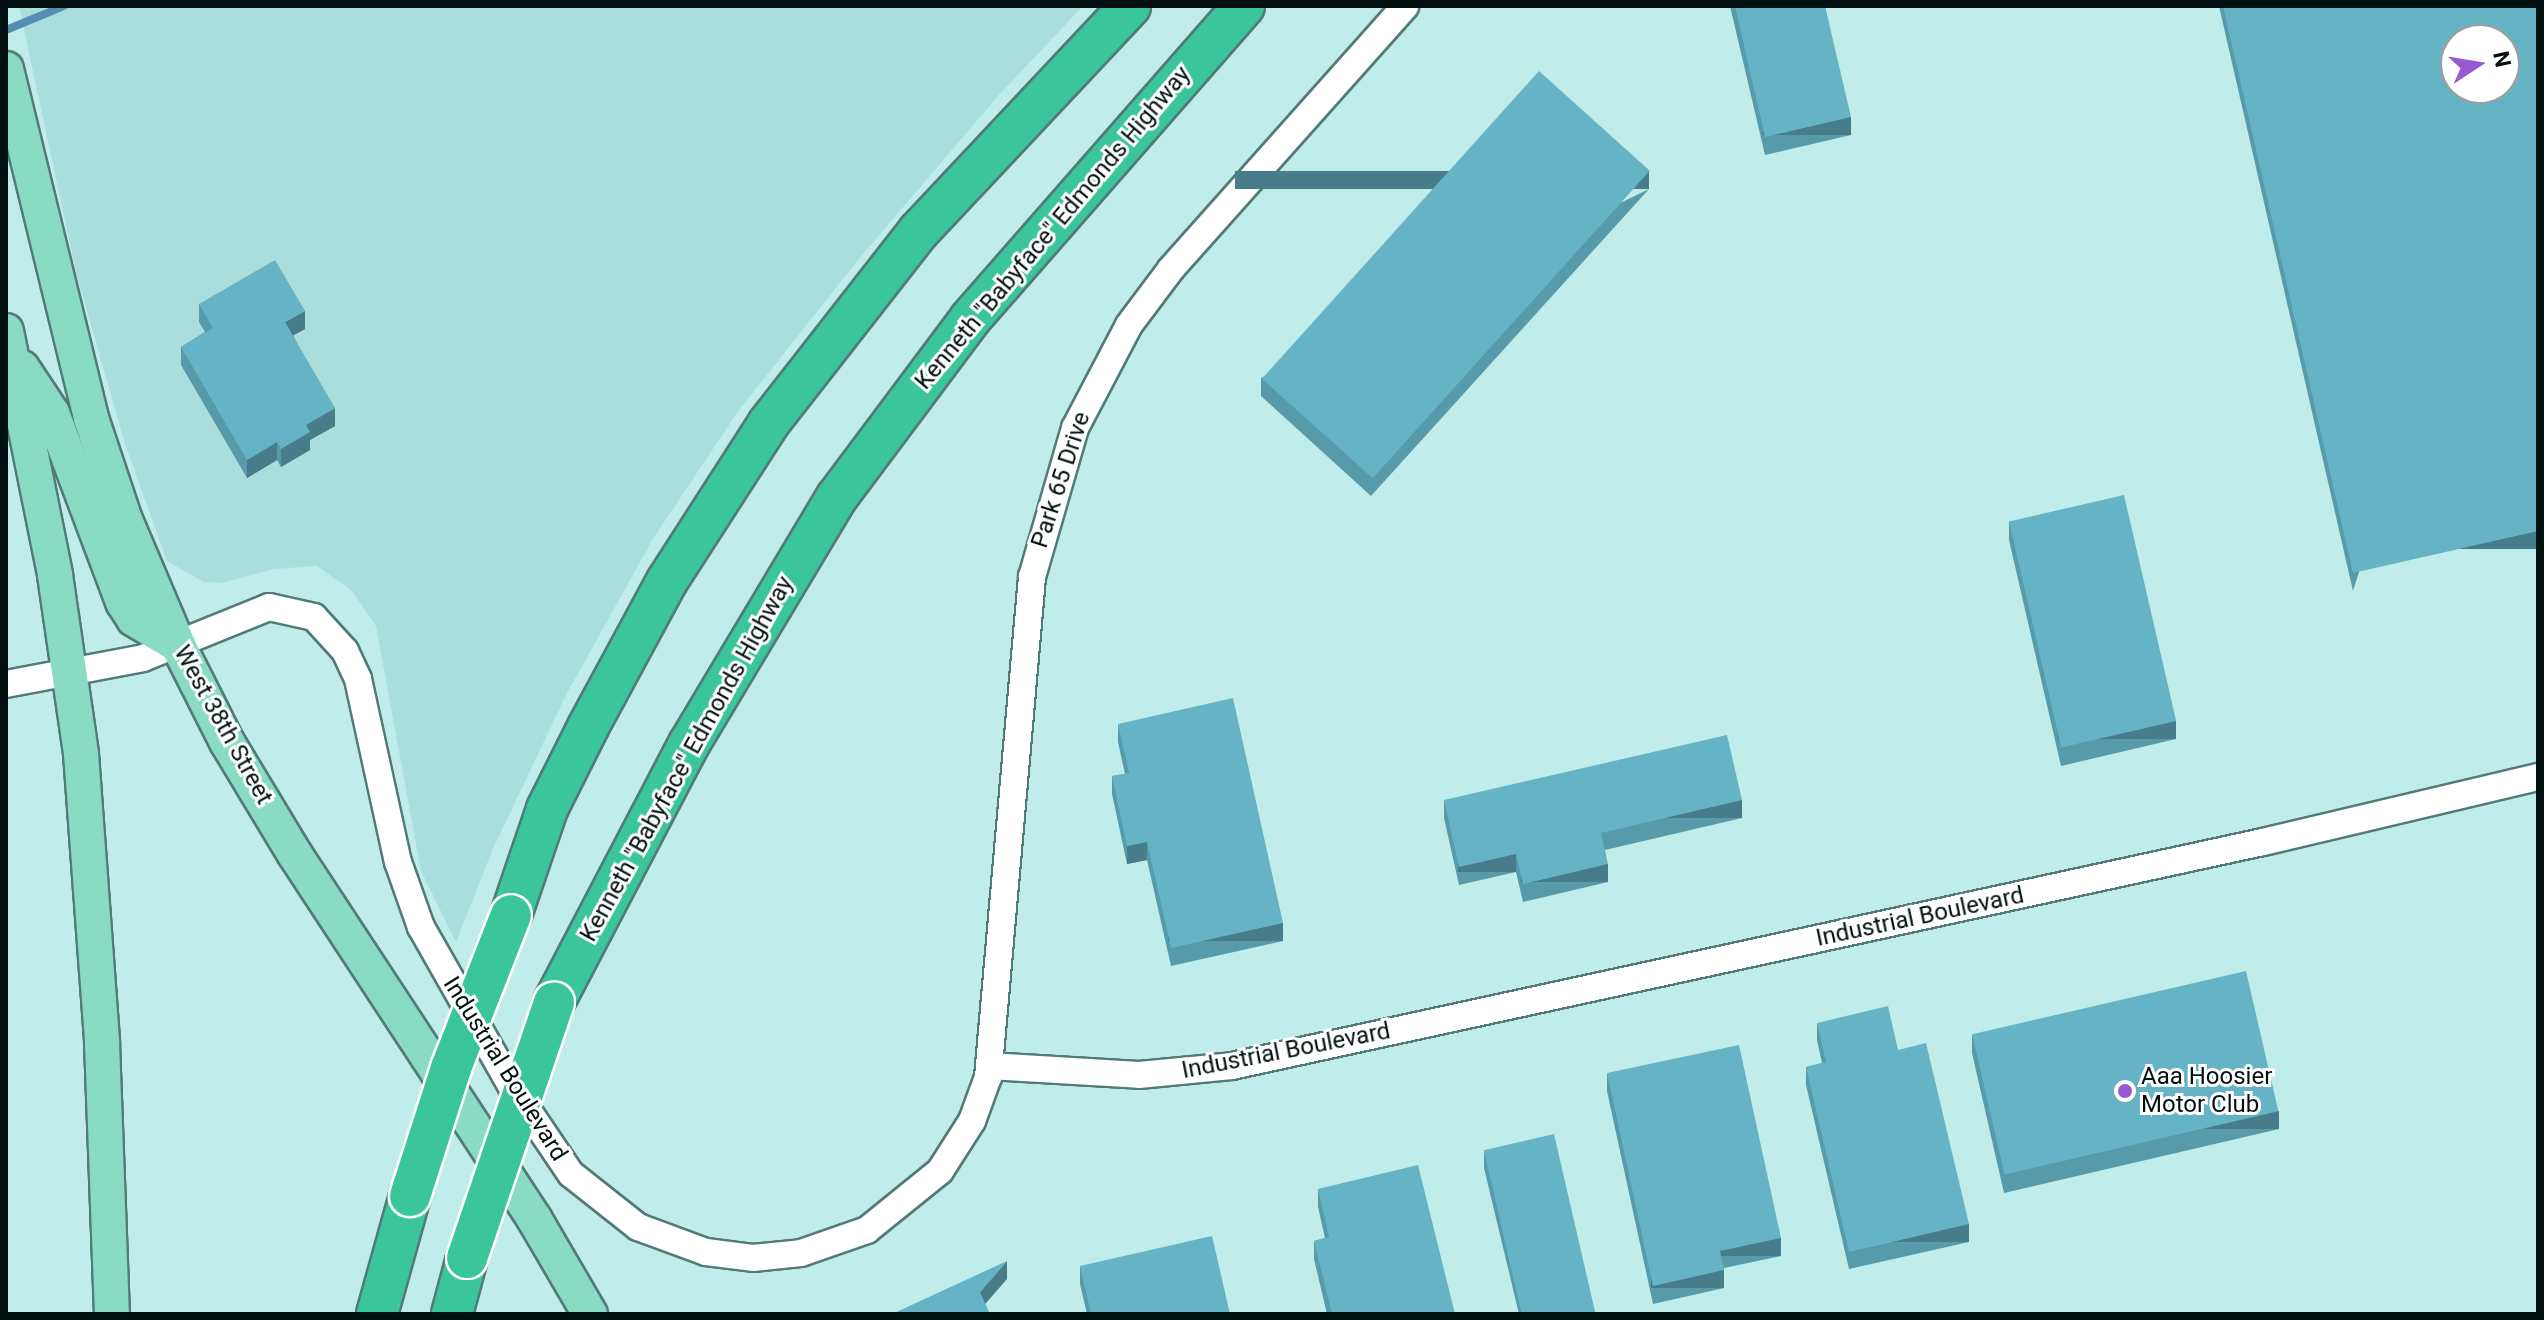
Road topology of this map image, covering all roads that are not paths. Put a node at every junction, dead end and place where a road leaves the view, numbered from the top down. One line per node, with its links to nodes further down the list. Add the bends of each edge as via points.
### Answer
1 (1130, 6): 12 (highway, bridge, via 918,232 768,424 667,581 547,809 451,1068)
2 (1244, 6): 13 (highway, Kenneth "Babyface" Edmonds Highway, bridge, via 970,319 837,497 689,744 554,1002)
3 (1405, 6): 10 (street, Park 65 Drive, via 1171,269 1129,325 1075,428 1032,577)
4 (6, 69): 6 (main road, West 38th Street, via 91,418 125,520)
5 (8, 341): 6 (main road, via 52,413 123,602 134,619); 7 (main road)
6 (178, 645): 7 (street, Industrial Boulevard); 10 (street, Industrial Boulevard, via 269,607 314,617 335,638 358,679 398,862 428,942 547,1142 588,1192 638,1227 706,1252 753,1258 812,1251 867,1230 924,1188 947,1162 972,1121); 14 (main road, West 38th Street, via 227,742 294,853 535,1220)
7 (72, 672): 8 (street, Industrial Boulevard); 11 (main road, via 91,845)
8 (6, 684)
9 (2538, 777): 10 (street, Industrial Boulevard, via 2263,842 1232,1066 1139,1075)
10 (989, 1066)
11 (112, 1314)
12 (377, 1314)
13 (452, 1314)
14 (590, 1314)

